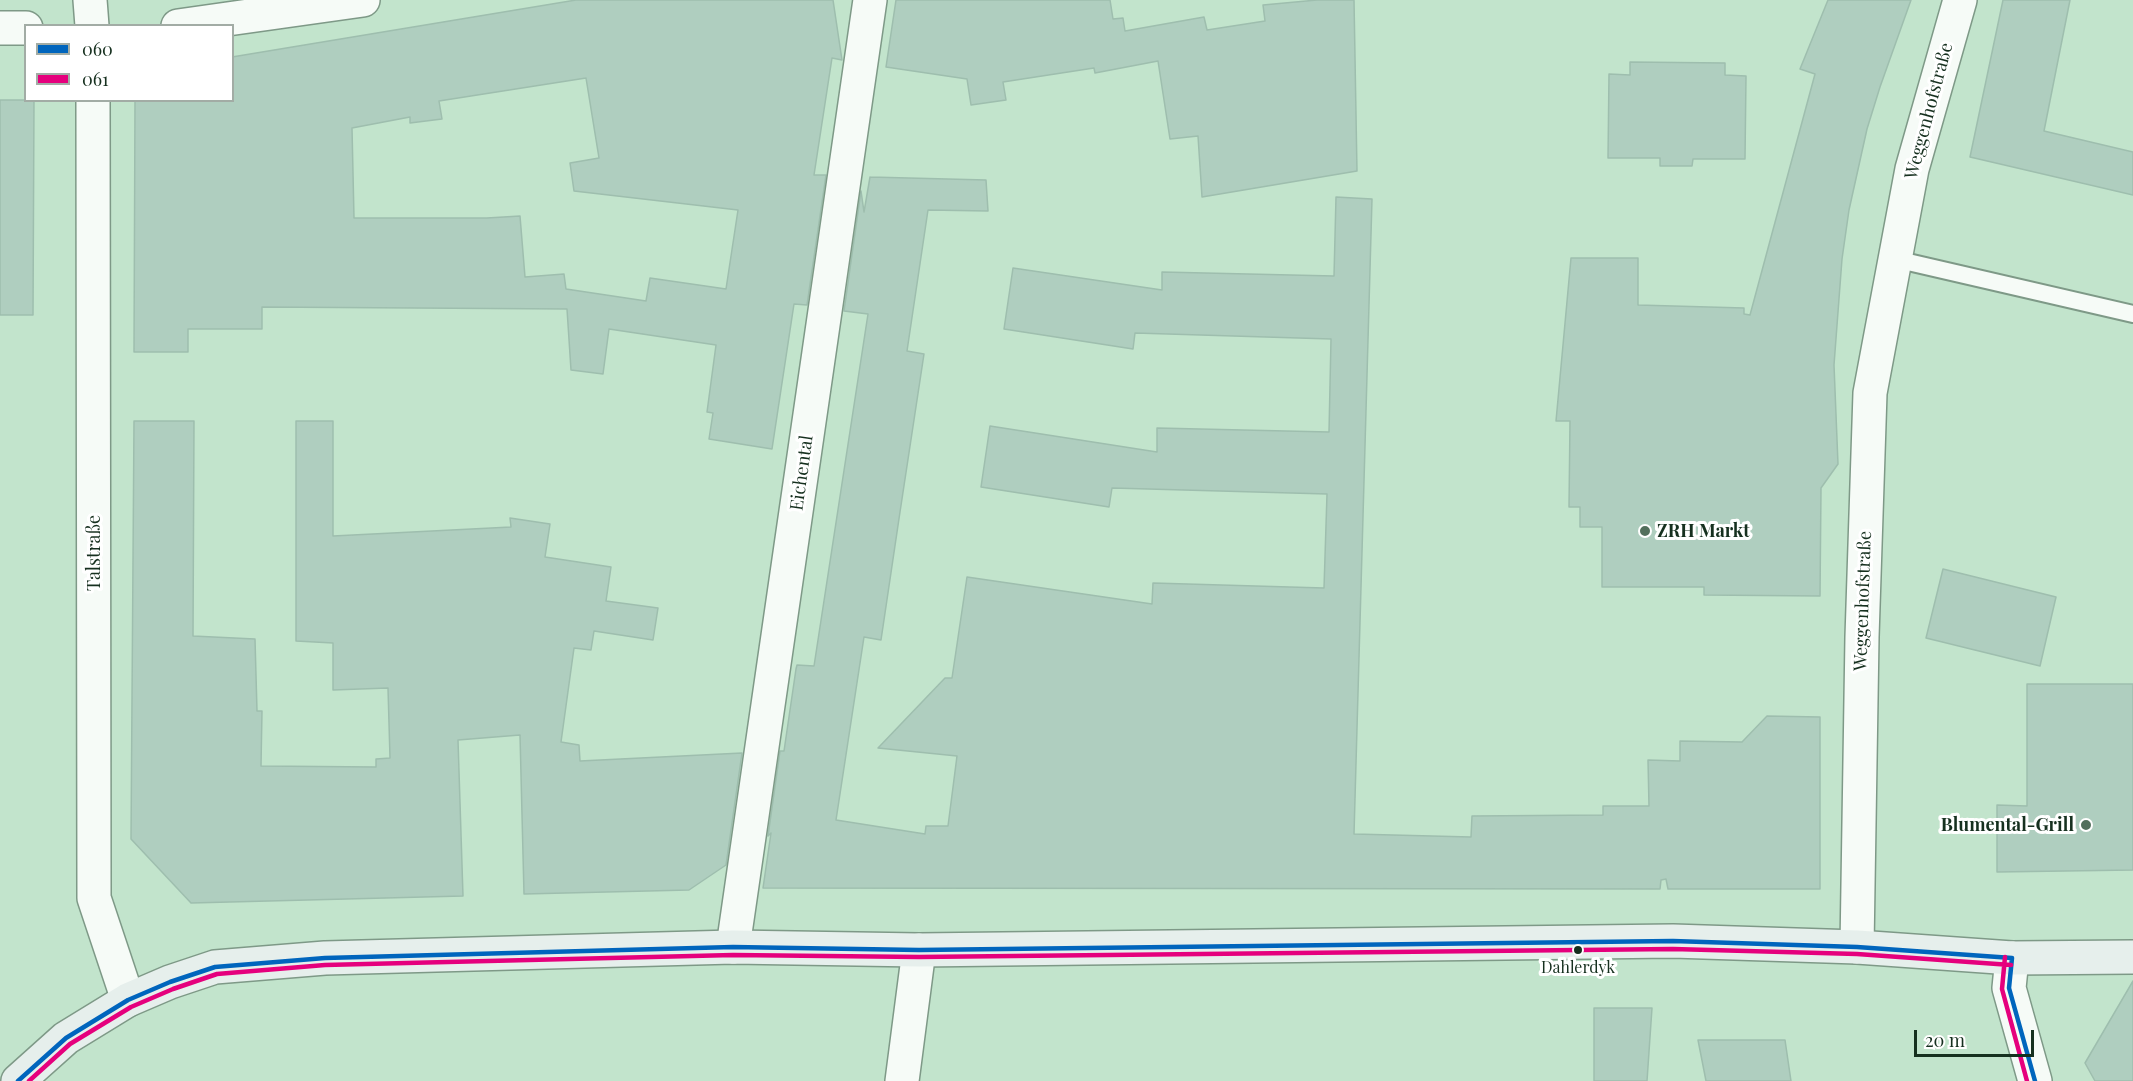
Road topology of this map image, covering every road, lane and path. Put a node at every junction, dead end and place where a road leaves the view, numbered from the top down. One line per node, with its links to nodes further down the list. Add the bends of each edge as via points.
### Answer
1 (90, 0): 5 (street)
2 (363, 0): 6 (street)
3 (870, 0): 12 (street, Eichental)
4 (1960, 0): 10 (street, Weggenhofstraße, via 1912,169)
5 (92, 24)
6 (192, 24)
7 (0, 28): 8 (street)
8 (24, 28)
9 (93, 102): 17 (street, Talstraße, via 94,898)
10 (1895, 259): 11 (lane); 13 (street, Weggenhofstraße, via 1870,393)
11 (2133, 314)
12 (733, 947): 14 (main road); 17 (main road, via 336,958 215,967)
13 (1857, 947): 14 (main road, via 1673,941); 16 (main road)
14 (920, 950): 19 (street)
15 (2133, 957): 16 (main road)
16 (2012, 958): 20 (street, via 2009,988)
17 (128, 999): 18 (main road, via 66,1038)
18 (18, 1081)
19 (902, 1081)
20 (2035, 1081)

